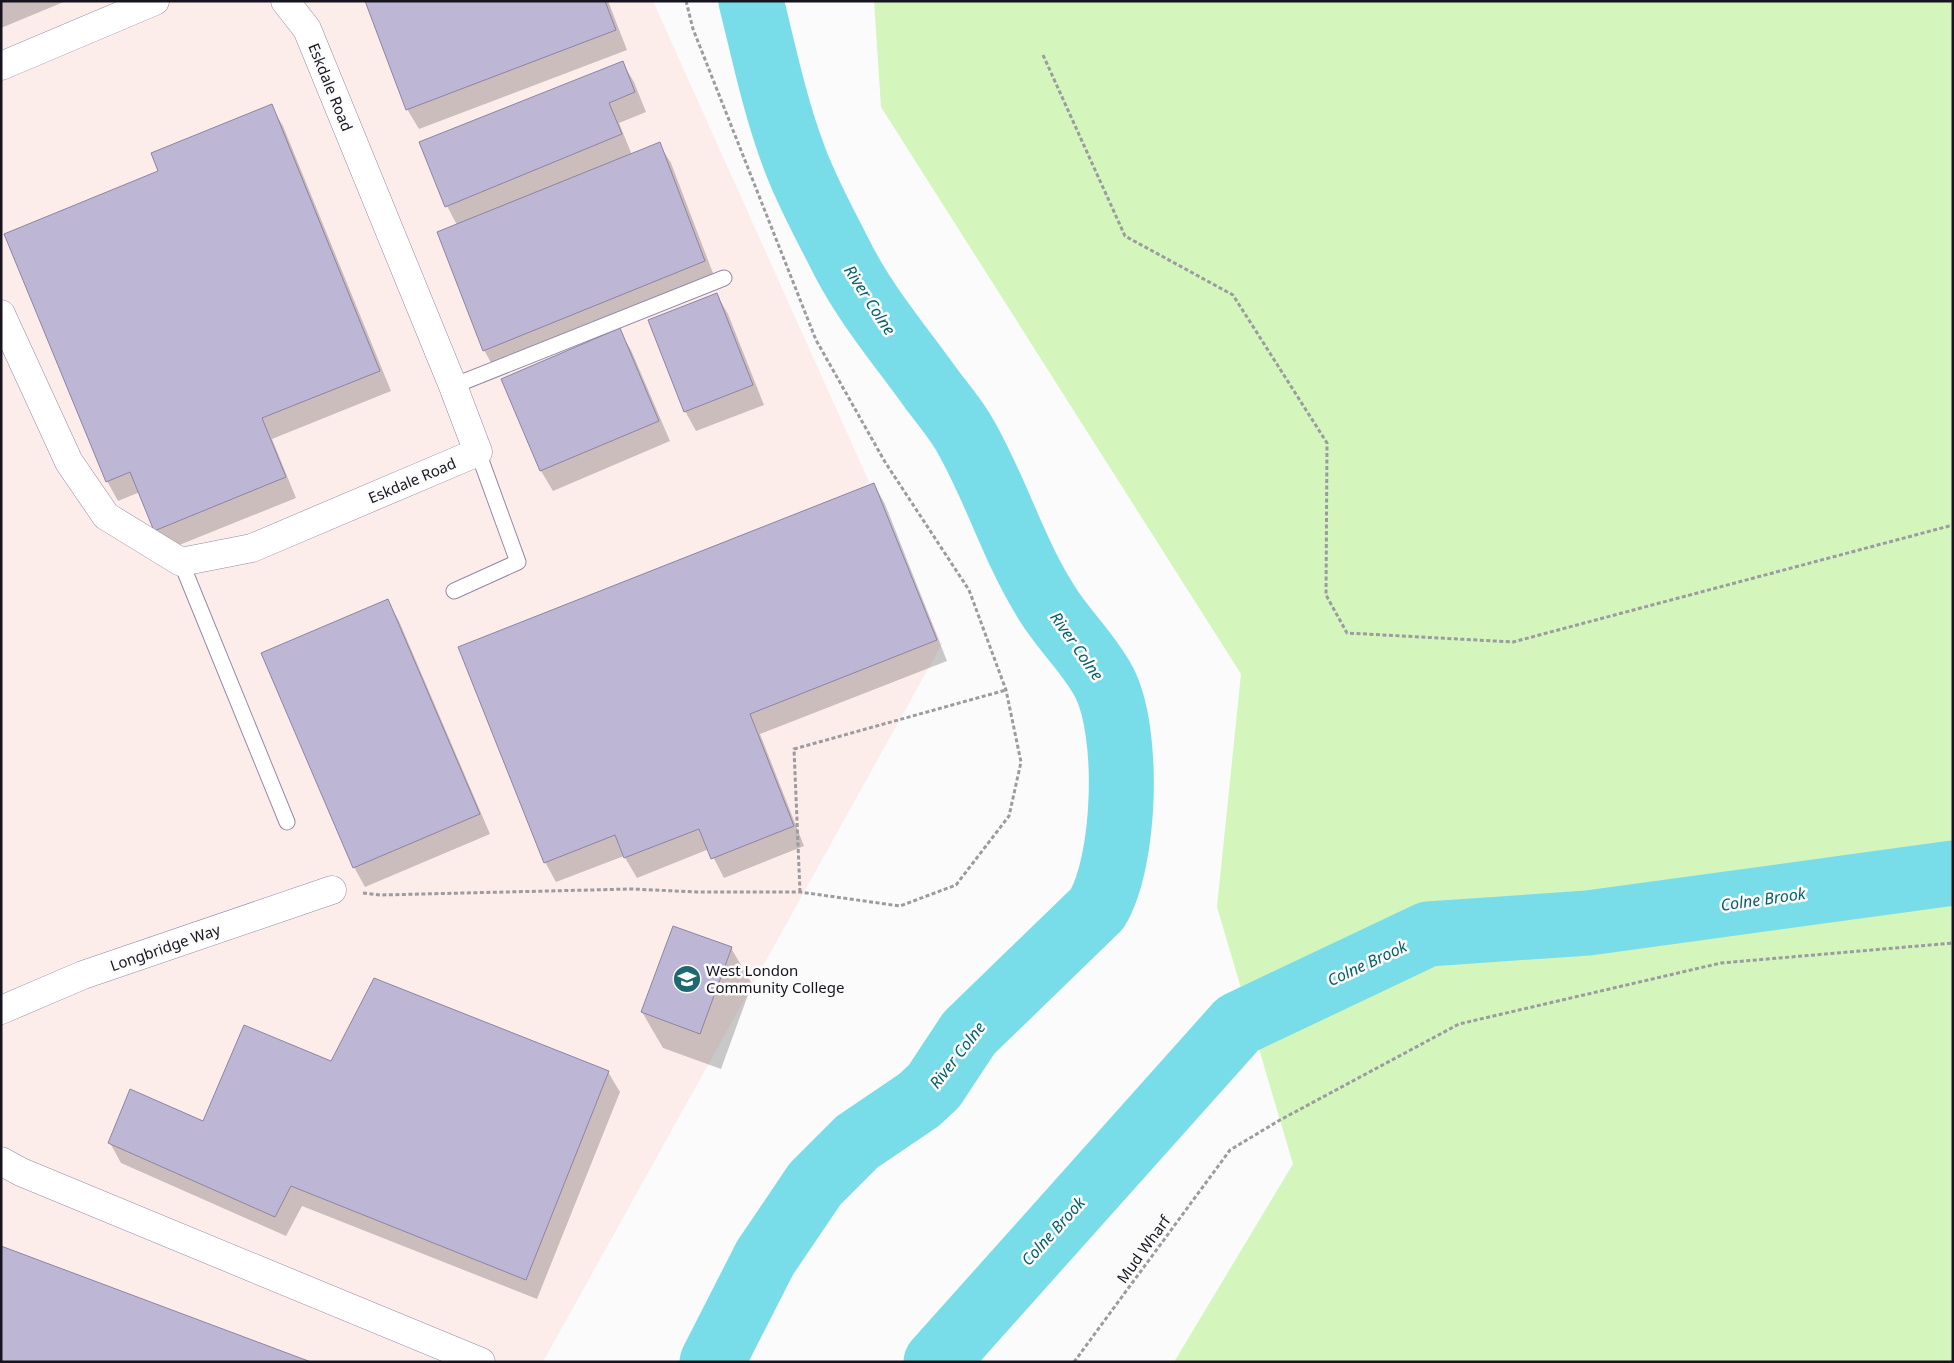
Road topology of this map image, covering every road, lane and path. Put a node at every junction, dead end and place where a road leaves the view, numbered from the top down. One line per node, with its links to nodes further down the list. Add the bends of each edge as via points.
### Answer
1 (155, 1): 5 (street)
2 (285, 1): 8 (street, Eskdale Road, via 307,29)
3 (686, 1): 13 (path, via 693,29 816,340 885,462 969,590)
4 (1043, 55): 10 (path, via 1125,236 1233,295 1327,443 1326,595 1347,633 1513,642)
5 (1, 66)
6 (724, 278): 8 (lane)
7 (1, 314): 11 (street, via 69,462 106,516)
8 (453, 386): 9 (street, Eskdale Road)
9 (478, 452): 11 (street, Eskdale Road, via 252,548); 12 (lane, via 518,562)
10 (1953, 525)
11 (181, 562): 14 (lane)
12 (454, 591)
13 (1006, 690): 16 (path, via 794,749); 16 (path, via 1021,762 1008,816 956,885 900,906)
14 (287, 822)
15 (332, 890): 19 (street, Longbridge Way, via 83,974)
16 (800, 892): 17 (path, via 632,889)
17 (380, 895)
18 (1953, 943): 22 (path, Mud Wharf, via 1722,963 1459,1024 1230,1150)
19 (1, 1010)
20 (1, 1162): 21 (street)
21 (481, 1362)
22 (1074, 1362)

